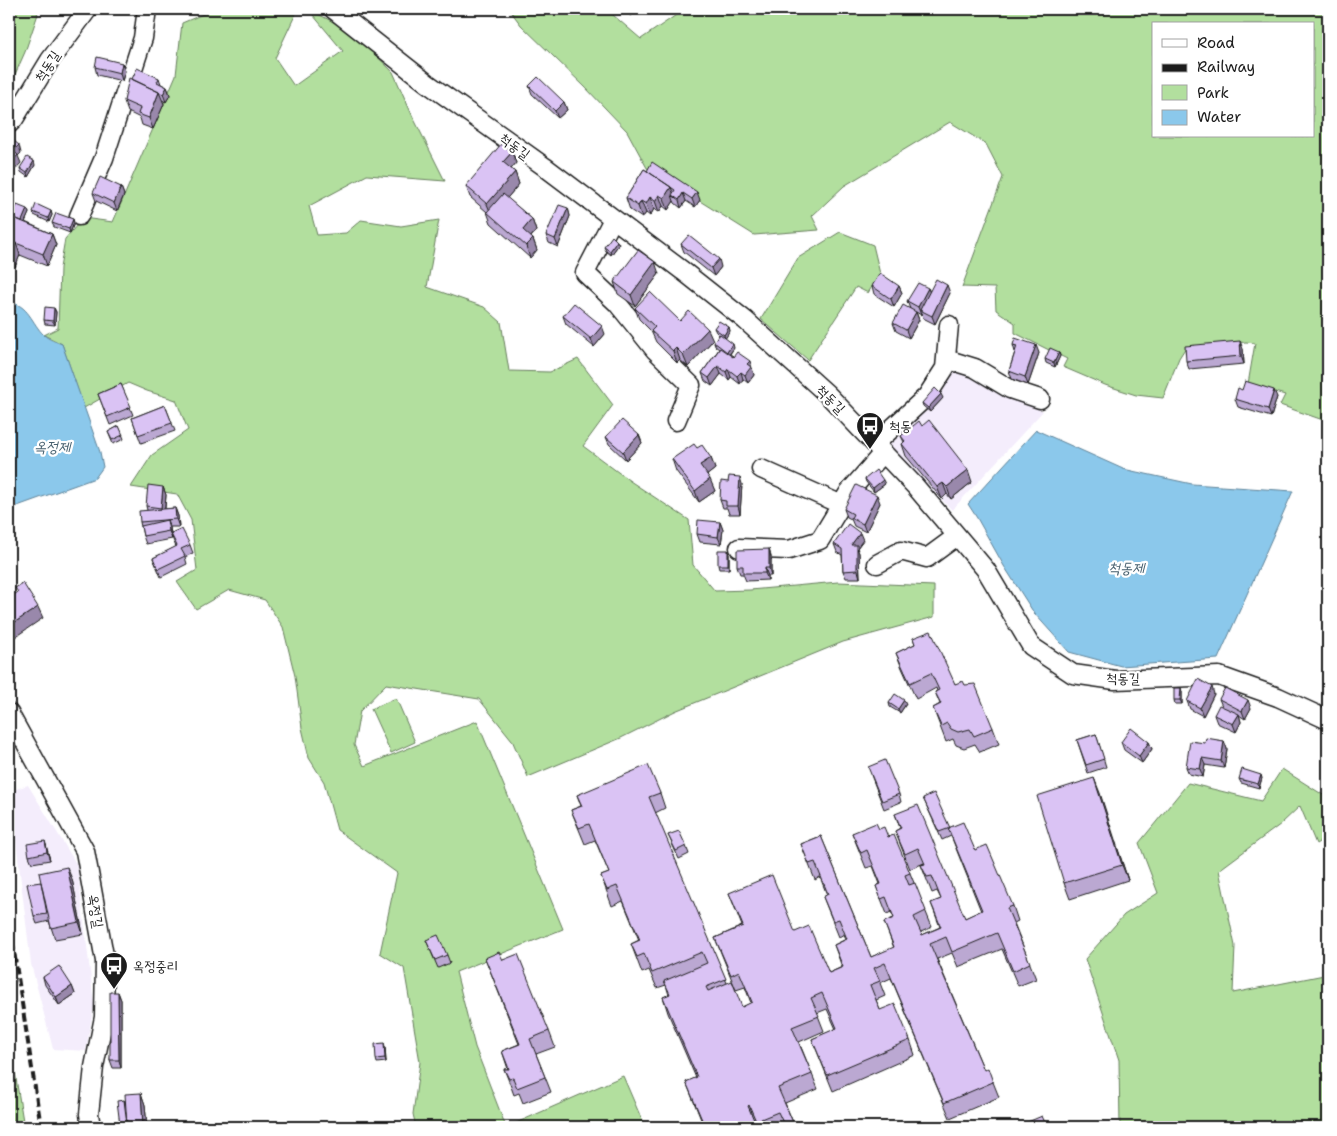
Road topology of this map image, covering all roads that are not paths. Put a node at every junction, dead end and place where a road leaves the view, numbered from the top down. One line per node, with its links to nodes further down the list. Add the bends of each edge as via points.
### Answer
1 (88, 9): 4 (street, 척동길)
2 (147, 9): 5 (street, via 143,38 104,158)
3 (332, 9): 6 (street, 척동길)
4 (9, 124)
5 (79, 216)
6 (612, 219): 10 (street, via 585,272 691,385); 11 (street, 척동길, via 745,320 827,394)
7 (949, 326): 8 (street)
8 (946, 359): 9 (street, via 975,368 1010,389); 11 (street, via 946,368 927,396)
9 (1040, 400)
10 (676, 421)
11 (879, 449): 13 (street); 14 (street, 척동길)
12 (761, 469): 13 (street)
13 (842, 505): 15 (street, via 820,540 790,550)
14 (957, 536): 16 (street, via 927,558 901,551); 18 (street, 척동길, via 986,570 1031,646 1073,674 1115,680 1219,676 1278,697)
15 (739, 548)
16 (877, 564)
17 (9, 713): 19 (street, 옥정길, via 85,851 105,962 104,1017 93,1076 89,1114)
18 (1328, 720)
19 (91, 1127)

